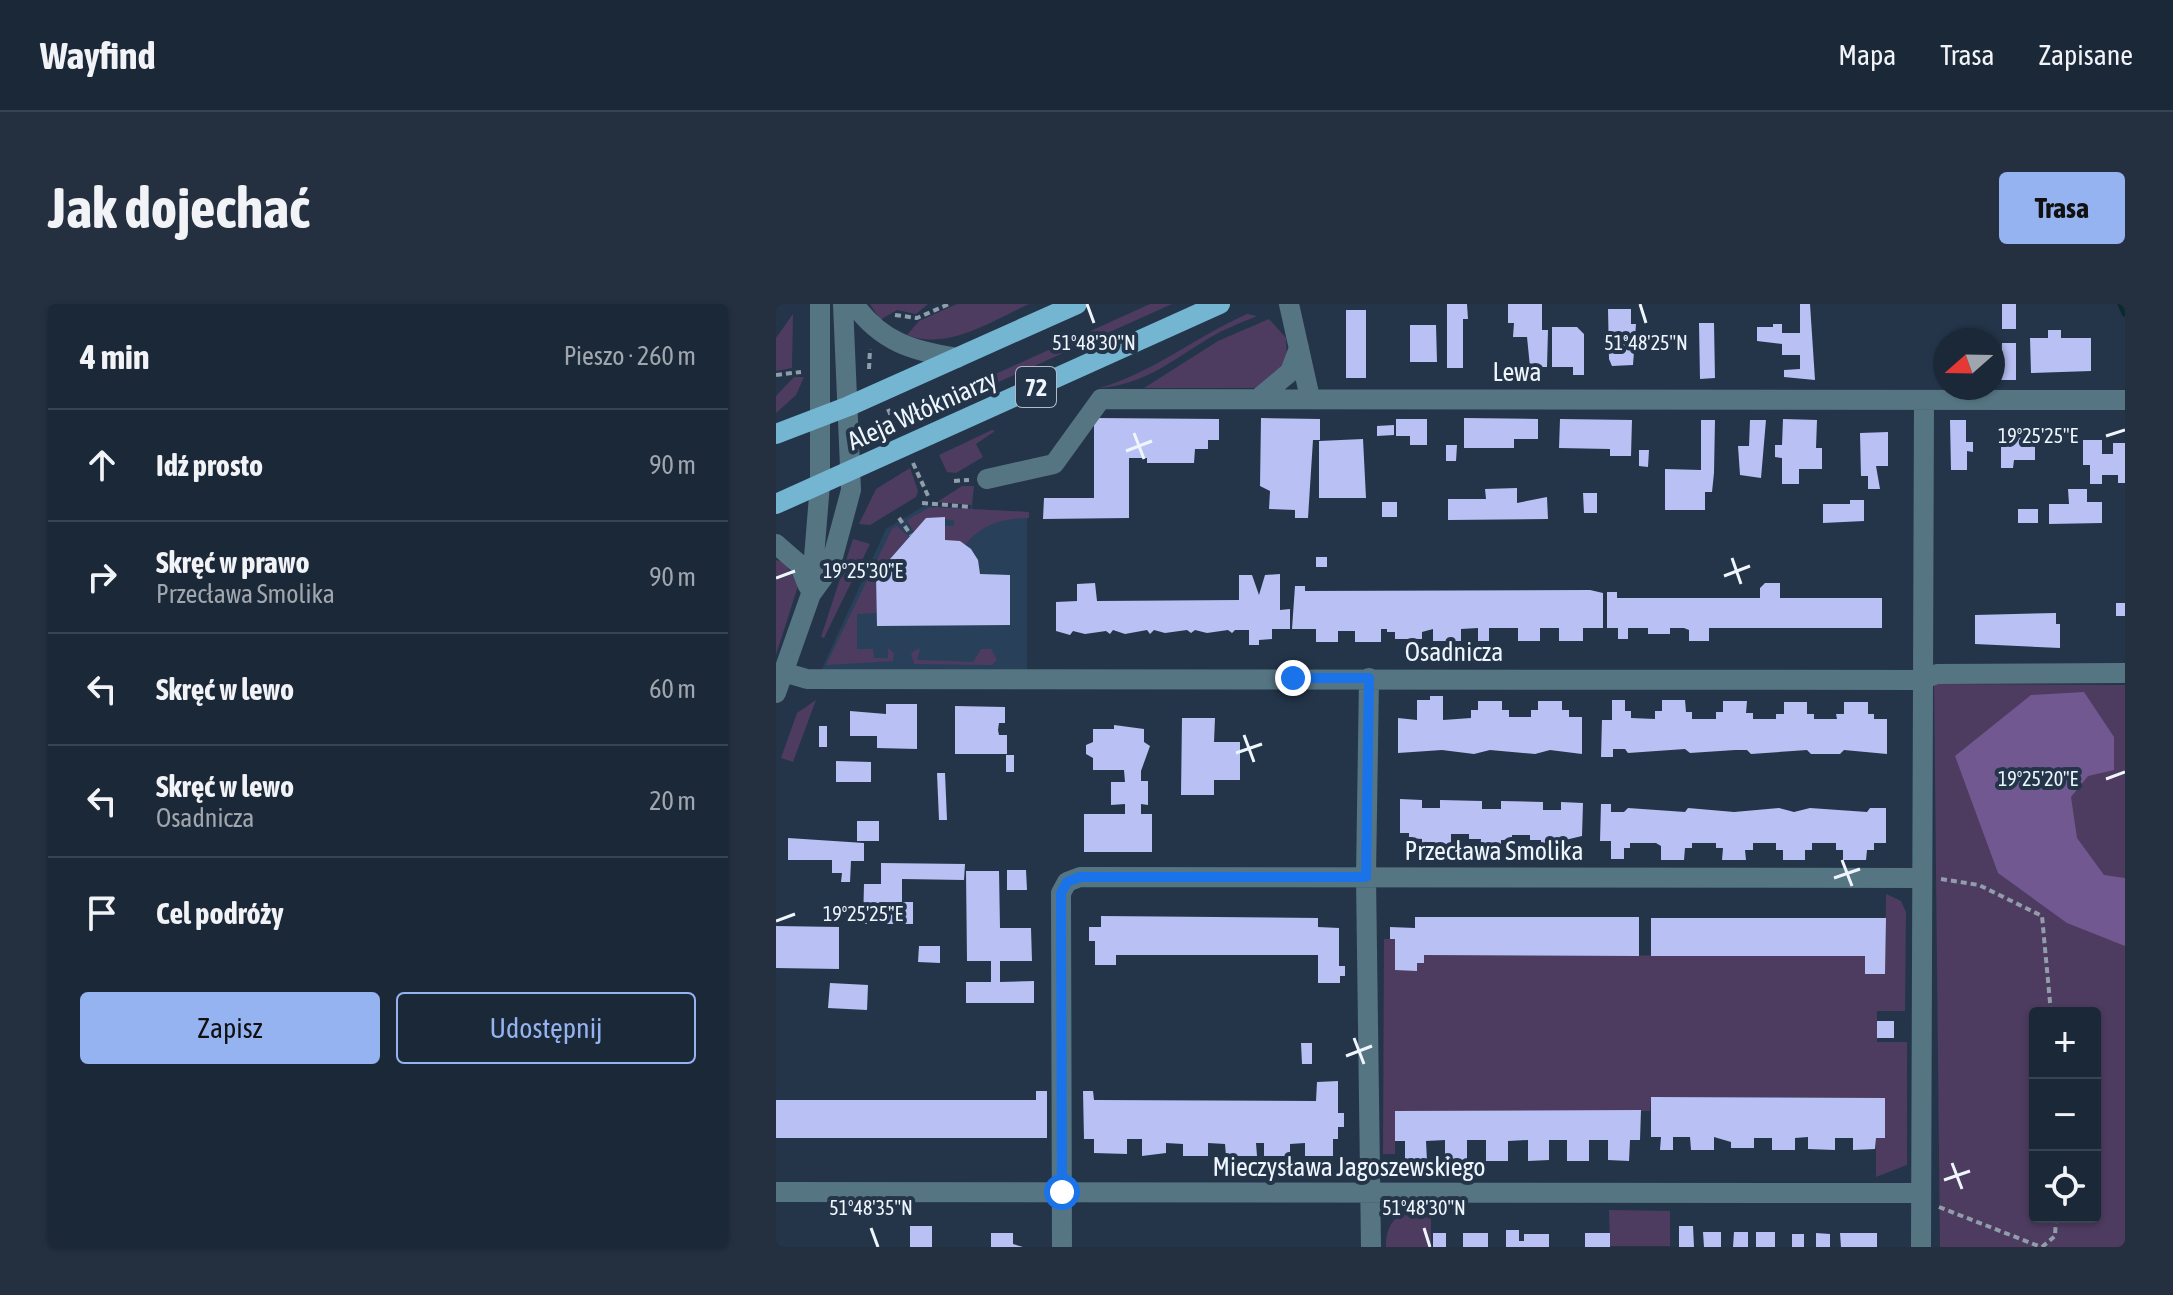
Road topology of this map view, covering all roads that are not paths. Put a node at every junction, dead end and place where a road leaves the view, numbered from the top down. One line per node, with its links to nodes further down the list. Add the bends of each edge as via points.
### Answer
1 (820, 304): 14 (street)
2 (843, 304): 13 (street)
3 (854, 304): 8 (street, via 877,332 894,342)
4 (1077, 304): 8 (main road, Aleja Włókniarzy / 72)
5 (1220, 304): 16 (main road, Aleja Włókniarzy / 72)
6 (1289, 304): 7 (street)
7 (1299, 348): 9 (street, via 1290,372); 10 (street)
8 (957, 358): 13 (main road, Aleja Włókniarzy / 72)
9 (1259, 398): 10 (street, Lewa); 17 (street, Lewa, via 1101,399 1054,464)
10 (1310, 398): 12 (street, Lewa)
11 (2125, 400): 12 (street, Lewa)
12 (1924, 401): 25 (street)
13 (849, 406): 14 (main road, Aleja Włókniarzy / 72); 16 (street)
14 (820, 418): 15 (main road, Aleja Włókniarzy / 72); 18 (street)
15 (776, 434)
16 (852, 470): 18 (main road, Aleja Włókniarzy / 72); 21 (street, via 840,539 830,568)
17 (987, 479)
18 (820, 484): 19 (main road, Aleja Włókniarzy / 72); 21 (street)
19 (776, 504)
20 (776, 544): 21 (street, via 799,564)
21 (811, 594): 22 (street)
22 (783, 672): 24 (street, Osadnicza, via 807,679); 26 (street)
23 (2125, 673): 25 (street, Osadnicza, via 1937,674)
24 (1369, 678): 25 (street, Osadnicza); 27 (street)
25 (1921, 680): 28 (street)
26 (776, 693)
27 (1366, 877): 28 (street, Przecława Smolika); 30 (street, Przecława Smolika, via 1080,877 1067,882 1061,893); 31 (street)
28 (1928, 878): 32 (street)
29 (776, 1192): 30 (street, Mieczysława Jagoszewskiego)
30 (1062, 1192): 31 (street, Mieczysława Jagoszewskiego); 33 (street)
31 (1371, 1194): 32 (street, Mieczysława Jagoszewskiego); 34 (street)
32 (1928, 1199): 35 (street)
33 (1062, 1247)
34 (1371, 1247)
35 (1921, 1247)

